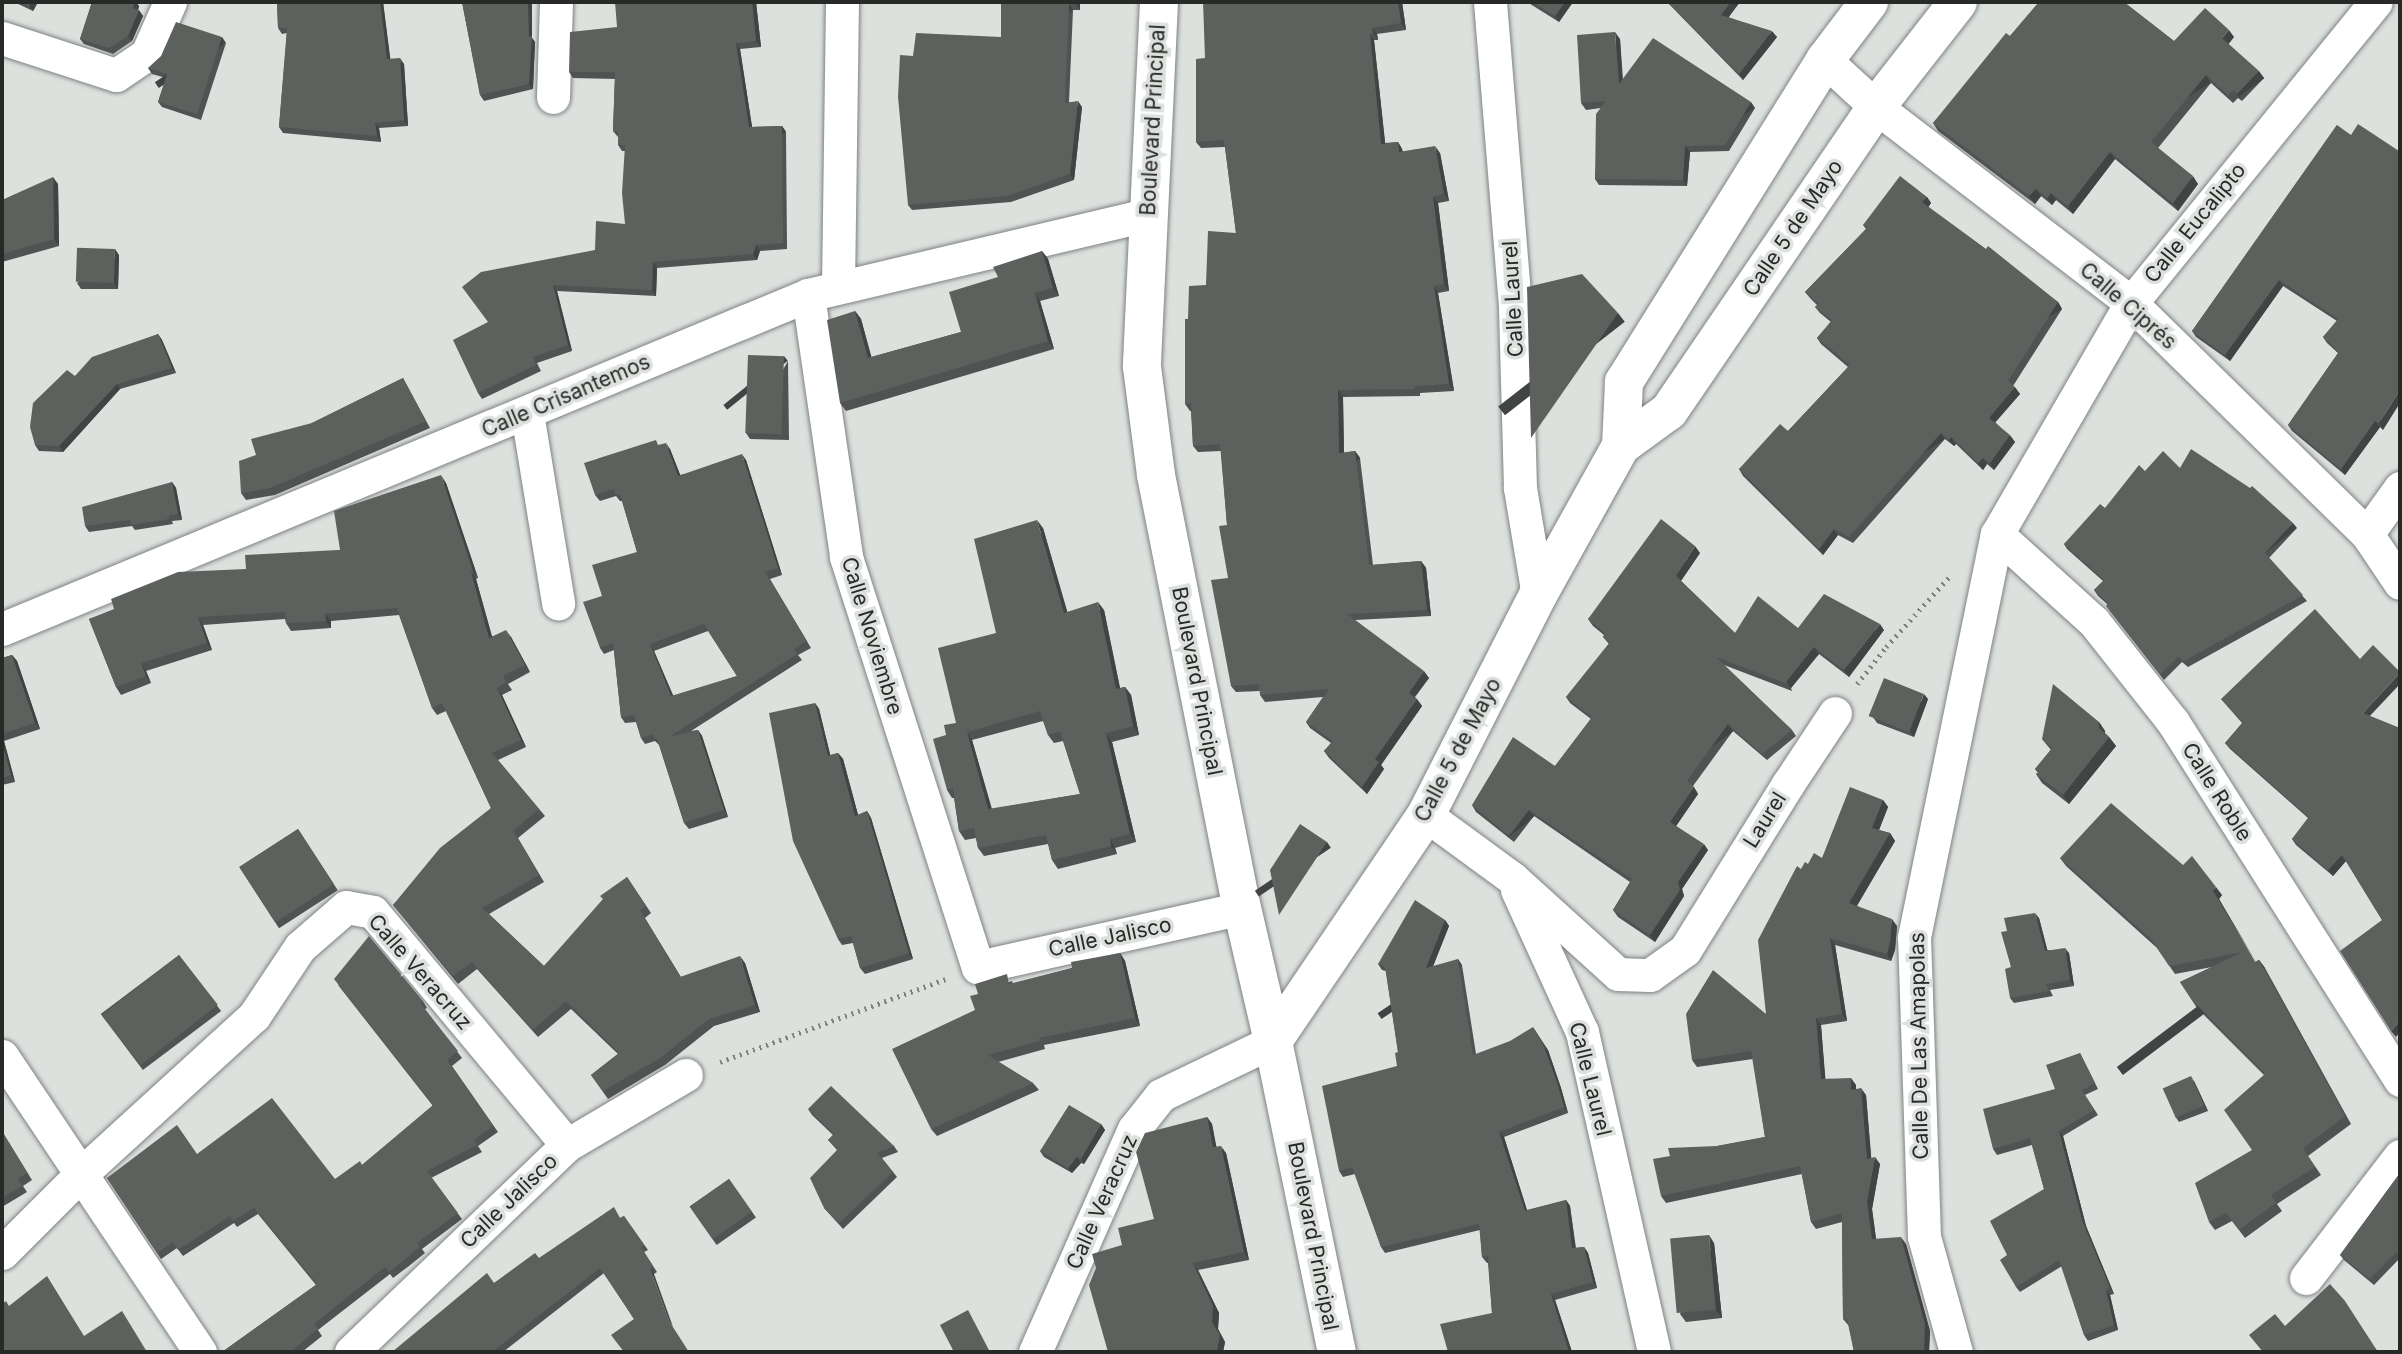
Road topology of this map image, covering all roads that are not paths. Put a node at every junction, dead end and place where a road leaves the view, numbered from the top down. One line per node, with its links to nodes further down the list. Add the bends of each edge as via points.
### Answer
1 (170, 2): 9 (street, via 147,54 116,75)
2 (555, 2): 11 (street)
3 (842, 2): 14 (street, Calle Noviembre)
4 (1159, 2): 13 (street, Boulevard Principal)
5 (1490, 2): 22 (street, Calle Laurel, via 1515,309 1520,488)
6 (1869, 2): 10 (street, Calle 5 de Mayo)
7 (1958, 2): 12 (street, Calle 5 de Mayo)
8 (2376, 2): 15 (street, Calle Eucalipto)
9 (2, 38)
10 (1825, 60): 12 (street, Calle Ciprés); 17 (street, Calle 5 de Mayo, via 1624,382)
11 (553, 97)
12 (1876, 107): 15 (street, Calle Ciprés); 17 (street, Calle 5 de Mayo, via 1669,411)
13 (1147, 215): 14 (street, Calle Crisantemos); 28 (street, Boulevard Principal, via 1142,368 1154,462)
14 (823, 291): 16 (street, Calle Crisantemos); 29 (street, Calle Noviembre, via 846,557)
15 (2130, 303): 19 (street, Calle Eucalipto); 20 (street, Calle Ciprés)
16 (527, 413): 23 (street); 24 (street, Calle Crisantemos)
17 (1621, 446): 22 (street, Calle 5 de Mayo)
18 (2400, 488): 20 (street)
19 (1997, 534): 33 (street, Calle Roble, via 2094,622 2172,722); 44 (street, Calle De Las Amapolas, via 1914,937 1924,1237)
20 (2367, 534): 21 (street, Calle Ciprés)
21 (2400, 583)
22 (1538, 595): 26 (street, Calle 5 de Mayo)
23 (558, 603)
24 (2, 629)
25 (1835, 713): 27 (street, Laurel, via 1685,950 1650,975 1618,974)
26 (1426, 815): 27 (street, Calle Laurel); 30 (street, Calle 5 de Mayo)
27 (1512, 878): 43 (street, Calle Laurel, via 1582,1032)
28 (1242, 908): 29 (street, Calle Jalisco); 30 (street, Boulevard Principal)
29 (978, 967)
30 (1273, 1041): 41 (street, Calle Veracruz, via 1161,1095 1133,1129); 42 (street, Boulevard Principal)
31 (2, 1056): 36 (street)
32 (687, 1075): 34 (street, Calle Jalisco)
33 (2400, 1080)
34 (567, 1145): 36 (street, Calle Veracruz, via 373,912 346,907 300,947 254,1016); 40 (street, Calle Jalisco)
35 (2400, 1156): 38 (street)
36 (82, 1173): 37 (street); 39 (street)
37 (2, 1253)
38 (2306, 1278)
39 (200, 1352)
40 (351, 1352)
41 (1035, 1352)
42 (1337, 1352)
43 (1654, 1352)
44 (1956, 1352)

